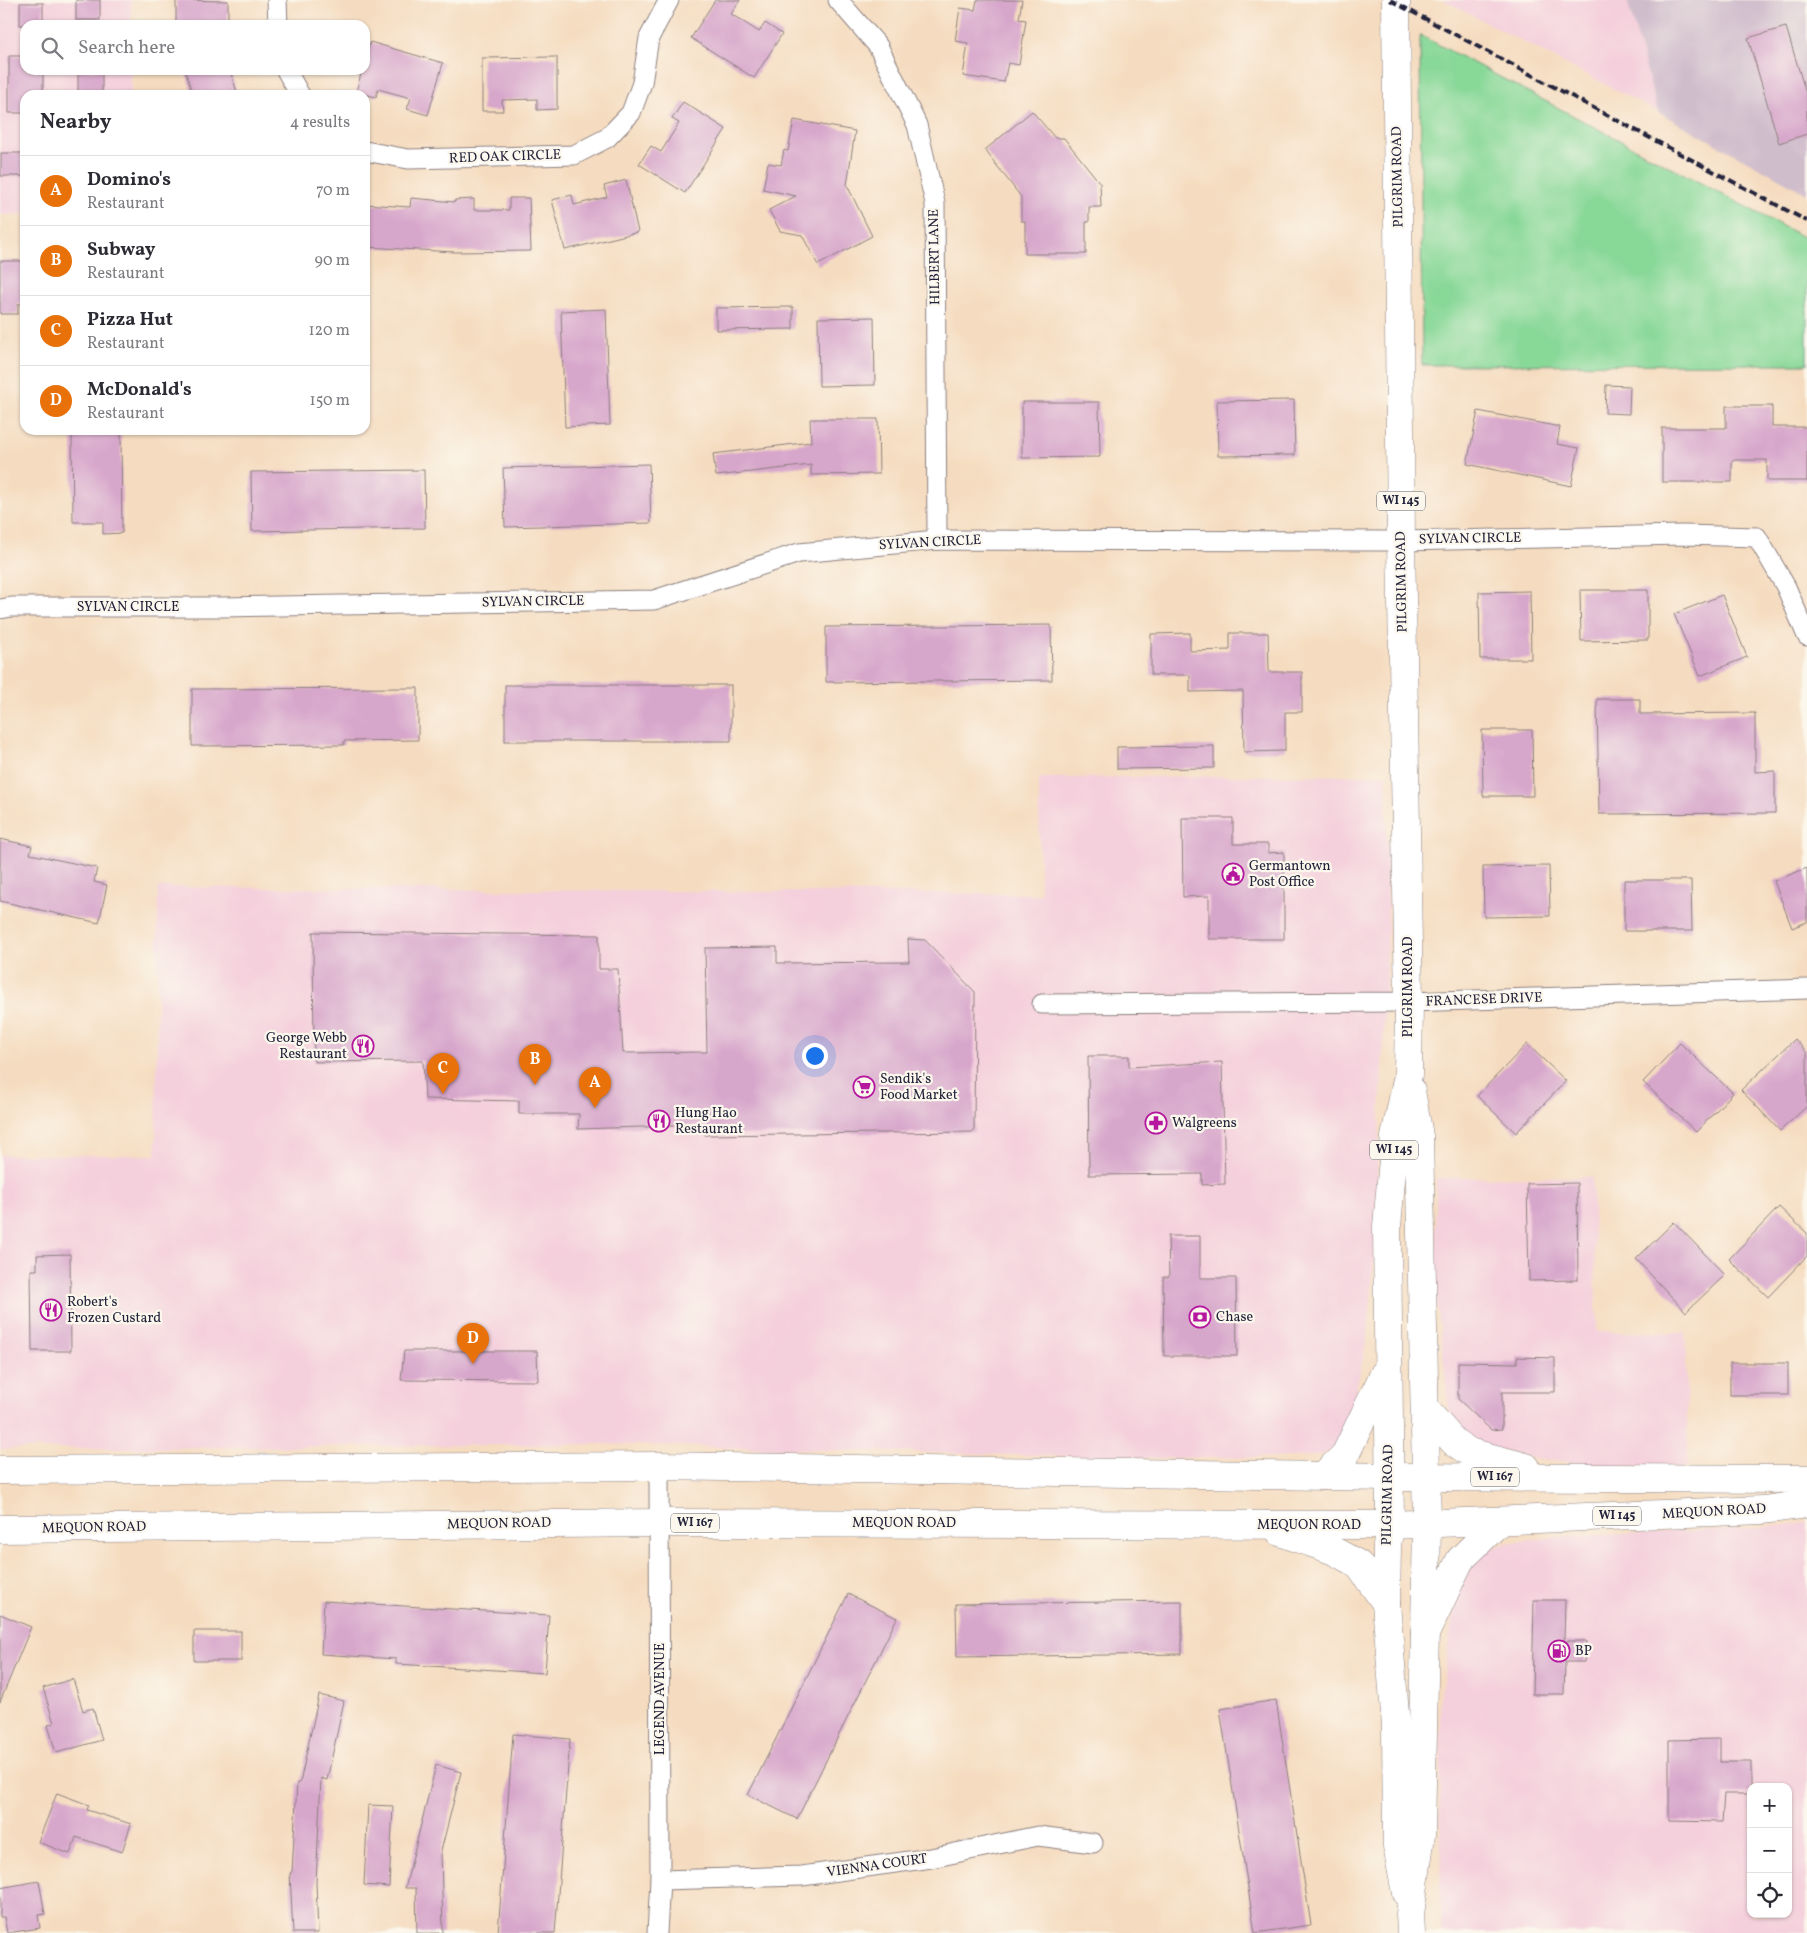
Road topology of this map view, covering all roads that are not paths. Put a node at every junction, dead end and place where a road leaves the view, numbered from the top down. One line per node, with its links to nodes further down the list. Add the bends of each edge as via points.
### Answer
1 (277, 0): 5 (street)
2 (669, 0): 8 (street, RED OAK CIRCLE, via 648,38 642,83 631,114 607,138 574,155 408,160)
3 (838, 0): 9 (street, HILBERT LANE, via 878,46 917,125 935,203)
4 (1396, 0): 10 (main road, PILGRIM ROAD / WI 145)
5 (278, 20)
6 (289, 75): 7 (street)
7 (297, 90)
8 (370, 152)
9 (937, 540): 10 (street, SYLVAN CIRCLE); 11 (street, SYLVAN CIRCLE, via 799,553 654,600)
10 (1401, 541): 12 (street, SYLVAN CIRCLE, via 1683,535 1758,537 1786,587); 14 (main road, PILGRIM ROAD / WI 145)
11 (0, 609)
12 (1807, 636)
13 (1807, 989): 14 (street, FRANCESE DRIVE)
14 (1409, 1002): 15 (street, FRANCESE DRIVE); 16 (main road, PILGRIM ROAD / WI 145)
15 (1042, 1004)
16 (1408, 1075): 17 (main road, PILGRIM ROAD / WI 145, via 1396,1137 1388,1216); 18 (main road, PILGRIM ROAD / WI 145, via 1419,1136)
17 (1388, 1294): 18 (main road); 19 (main road, PILGRIM ROAD / WI 145)
18 (1422, 1294): 20 (main road, PILGRIM ROAD / WI 145)
19 (1388, 1366): 23 (main road, via 1345,1455); 24 (main road, PILGRIM ROAD / WI 145)
20 (1425, 1409): 25 (main road, PILGRIM ROAD); 26 (main road, via 1454,1442 1469,1452)
21 (660, 1466): 22 (main road, WI 167); 23 (main road, WI 167); 30 (street, LEGEND AVENUE)
22 (0, 1470)
23 (1323, 1476): 24 (main road, WI 167)
24 (1389, 1477): 25 (main road, WI 167); 33 (main road, PILGRIM ROAD / WI 145)
25 (1427, 1477): 26 (main road, WI 167); 32 (main road, PILGRIM ROAD)
26 (1564, 1477): 27 (main road)
27 (1807, 1479)
28 (1807, 1504): 29 (main road, MEQUON ROAD / WI 145, via 1763,1510)
29 (1500, 1521): 32 (main road, MEQUON ROAD / WI 145); 36 (main road, via 1460,1560)
30 (660, 1523): 31 (main road, MEQUON ROAD / WI 167); 34 (main road, MEQUON ROAD / WI 167); 38 (street, LEGEND AVENUE)
31 (1258, 1524): 33 (main road, MEQUON ROAD / WI 167); 35 (main road, via 1351,1559)
32 (1427, 1524): 33 (main road, MEQUON ROAD / WI 145); 36 (main road, PILGRIM ROAD)
33 (1390, 1525): 35 (main road, PILGRIM ROAD)
34 (0, 1529)
35 (1386, 1603): 39 (main road, PILGRIM ROAD, via 1396,1726 1396,1846)
36 (1425, 1634): 39 (main road, PILGRIM ROAD, via 1421,1835)
37 (1092, 1843): 38 (street, VIENNA COURT, via 1038,1836 931,1858 802,1876)
38 (660, 1880): 40 (street, LEGEND AVENUE)
39 (1410, 1924)
40 (657, 1933)

